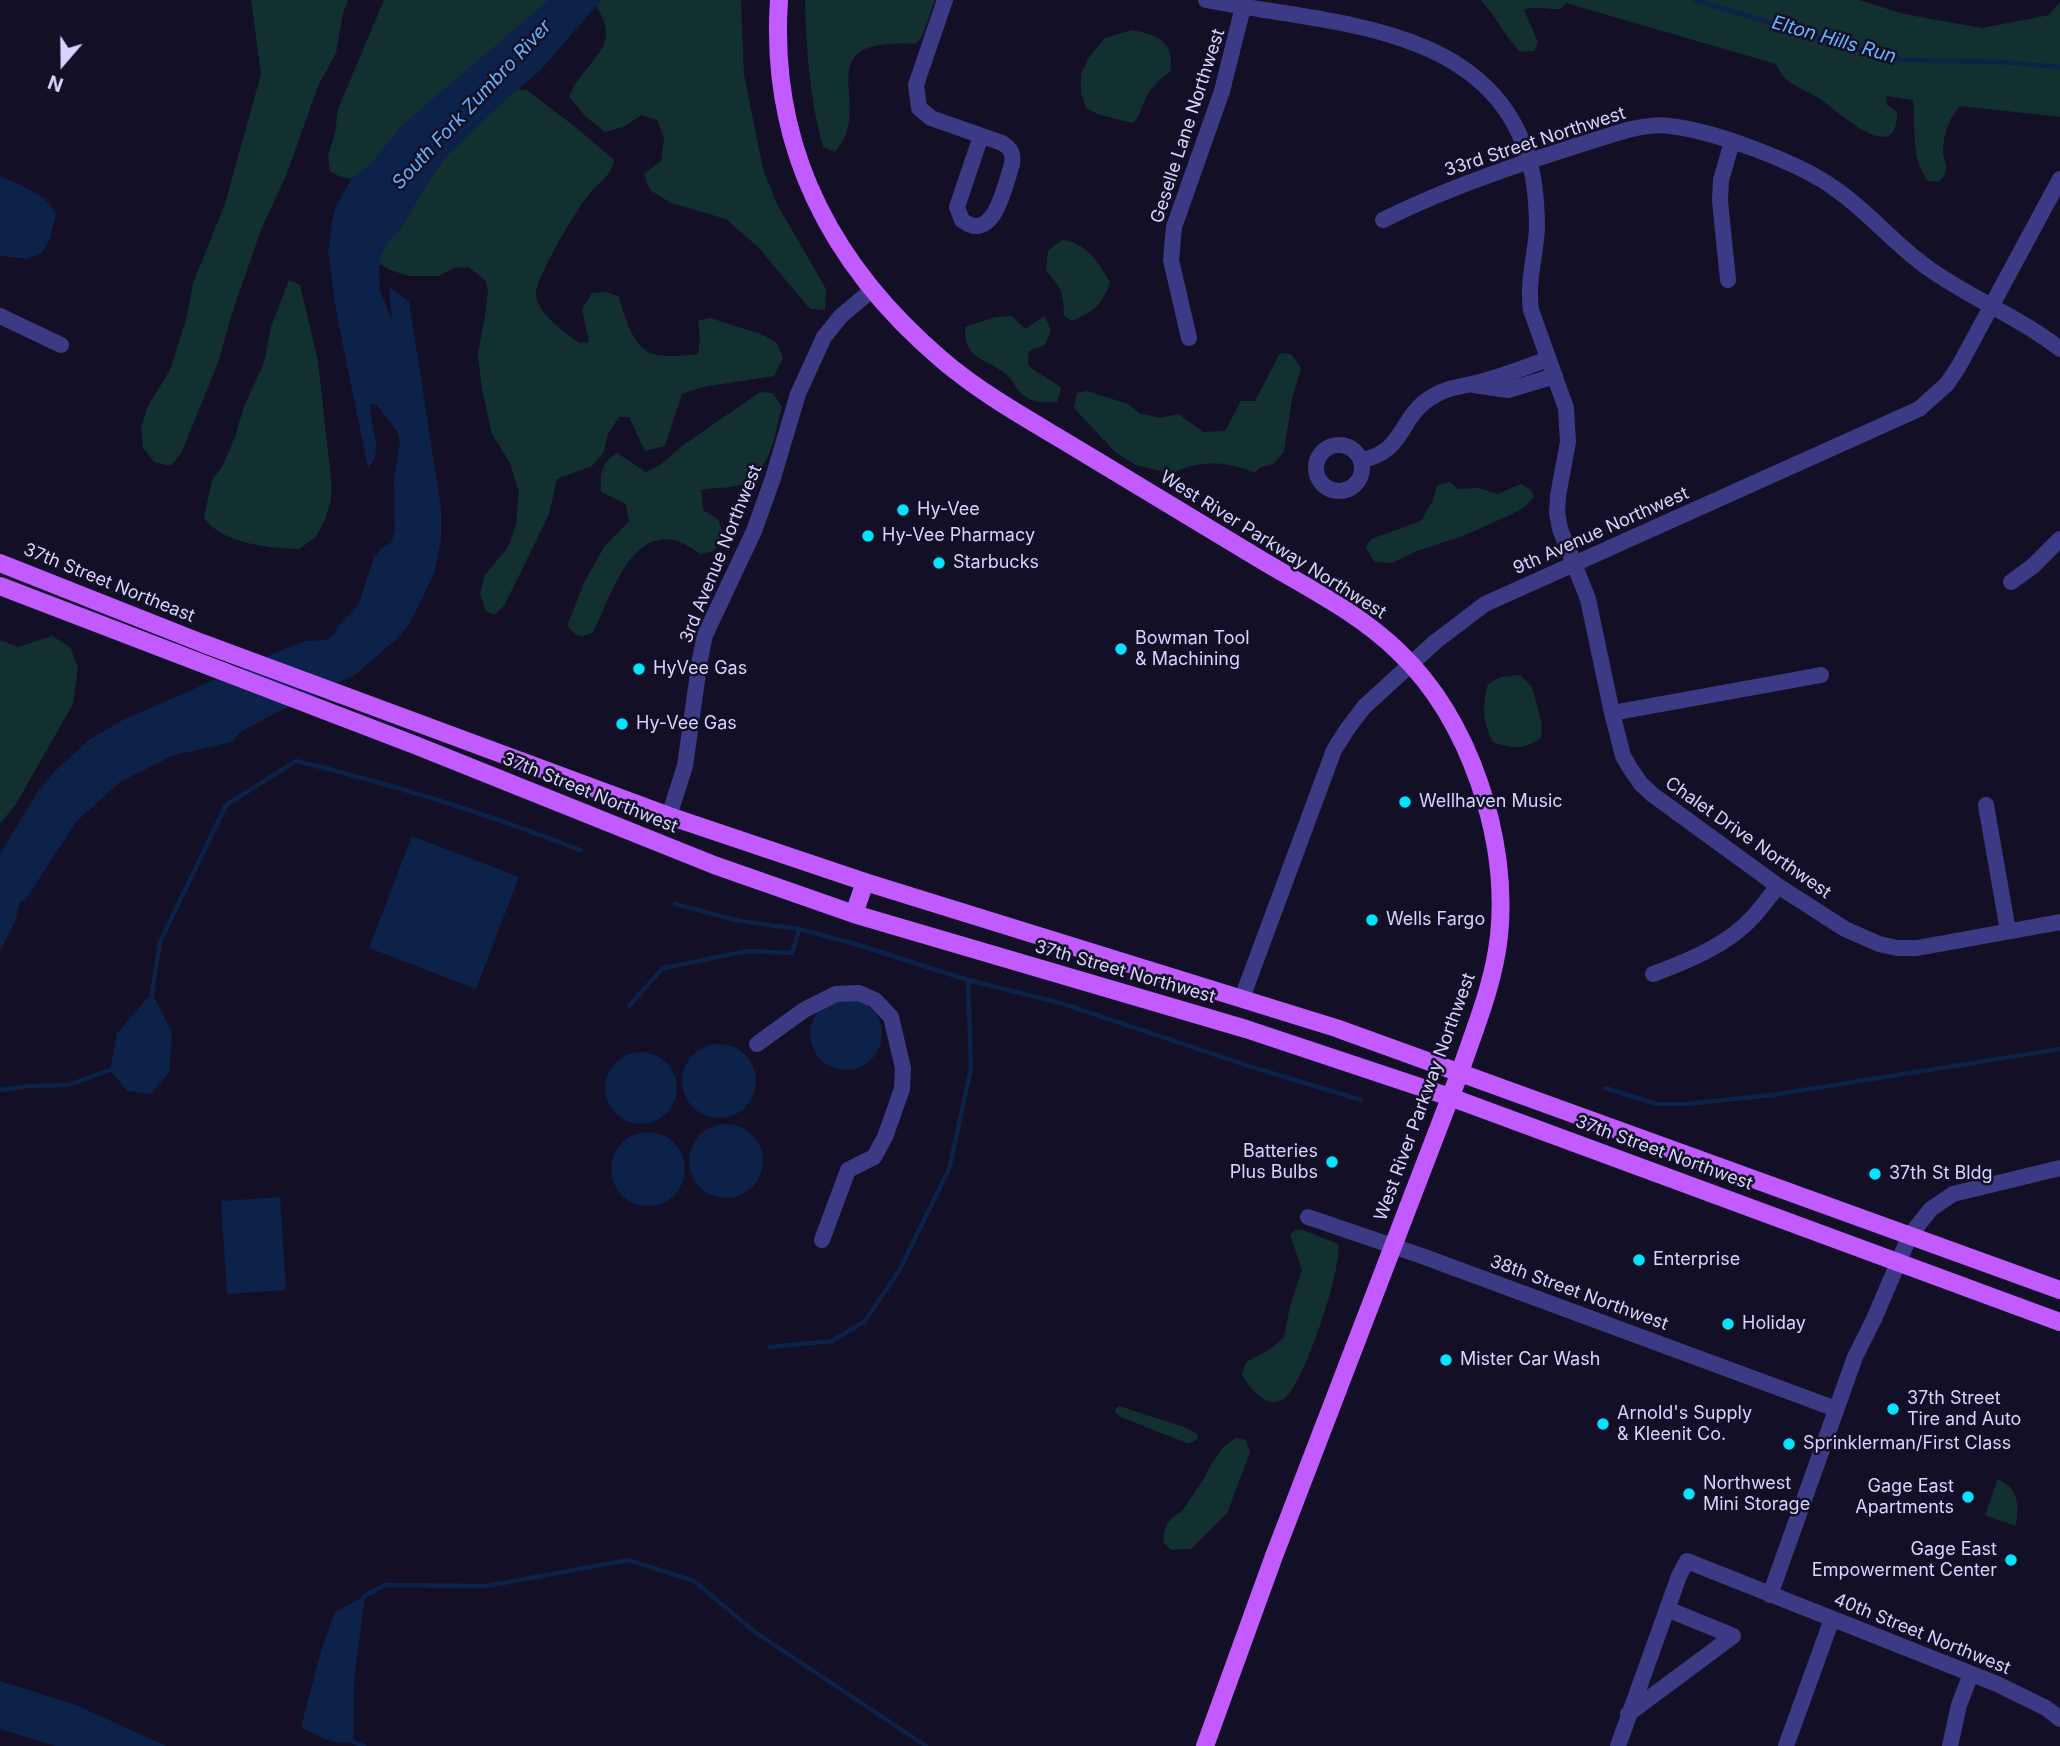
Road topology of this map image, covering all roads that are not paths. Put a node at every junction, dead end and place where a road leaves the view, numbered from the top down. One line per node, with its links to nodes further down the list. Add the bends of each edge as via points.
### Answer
1 (779, 0): 11 (main road, West River Parkway Northwest, via 780,78 798,162 829,227)
2 (945, 0): 5 (street, via 916,86 917,103 923,113)
3 (1206, 0): 4 (street, Chalet Drive Northwest)
4 (1243, 7): 7 (street, Chalet Drive Northwest, via 1382,32 1441,53 1481,82 1505,107); 14 (street, Geselle Lane Northwest, via 1225,81 1174,227 1171,260)
5 (981, 136): 5 (street, via 1008,146 1013,159 994,214 987,223 976,226 962,220 957,207)
6 (1732, 142): 7 (street, 33rd Street Northwest, via 1687,129 1650,125); 10 (street, via 1720,201); 12 (street, 33rd Street Northwest, via 1817,176 1926,267)
7 (1529, 161): 9 (street, 33rd Street Northwest, via 1424,199); 17 (street, Chalet Drive Northwest, via 1536,230 1529,297)
8 (2060, 179): 12 (street, 9th Avenue Northwest)
9 (1383, 220)
10 (1728, 279)
11 (873, 289): 27 (main road, West River Parkway Northwest, via 968,380 1321,595 1370,627); 31 (street, 3rd Avenue Northwest, via 824,337 802,384 754,531 705,635 685,766)
12 (1991, 307): 16 (street, 33rd Street Northwest); 23 (street, 9th Avenue Northwest, via 1947,384 1919,410)
13 (0, 316): 15 (street)
14 (1189, 338)
15 (61, 345)
16 (2060, 349)
17 (1548, 359): 18 (street, Chalet Drive Northwest); 19 (street)
18 (1555, 376): 19 (street, via 1508,390); 23 (street, Chalet Drive Northwest, via 1568,423 1557,512)
19 (1472, 384): 20 (street, via 1429,398 1397,442 1376,458)
20 (1361, 460)
21 (2060, 539): 24 (street)
22 (0, 563): 26 (main road, 37th Street Northeast)
23 (1575, 564): 27 (street, 9th Avenue Northwest, via 1485,604); 29 (street, Chalet Drive Northwest, via 1594,620)
24 (2011, 582)
25 (0, 586): 34 (main road, 37th Street Northwest, via 365,725 661,845)
26 (202, 643): 31 (main road, 37th Street Northwest)
27 (1411, 665): 38 (street, 9th Avenue Northwest, via 1364,707 1334,750); 40 (main road, West River Parkway Northwest, via 1441,705 1471,761 1497,849 1501,906 1496,958)
28 (1821, 675): 29 (street)
29 (1612, 713): 33 (street, Chalet Drive Northwest, via 1623,756 1641,784)
30 (1986, 804): 36 (street)
31 (669, 816): 32 (main road, 37th Street Northwest)
32 (865, 882): 34 (main road); 38 (main road, 37th Street Northwest)
33 (1778, 886): 36 (street, Chalet Drive Northwest, via 1862,938 1897,948); 37 (street, via 1738,931 1684,963)
34 (854, 914): 41 (main road, 37th Street Northwest, via 1246,1029)
35 (2060, 922): 36 (street, Chalet Drive Northwest)
36 (2008, 931)
37 (1653, 974)
38 (1242, 998): 40 (main road, 37th Street Northwest)
39 (757, 1044): 45 (street, via 836,993 859,993 875,1000 891,1017 902,1089 873,1157 848,1170)
40 (1460, 1072): 41 (main road, West River Parkway Northwest); 44 (main road, 37th Street Northwest)
41 (1450, 1097): 46 (main road, West River Parkway Northwest); 47 (main road, 37th Street Northwest)
42 (2060, 1168): 44 (street, via 1953,1194 1931,1209)
43 (1308, 1217): 46 (street, 38th Street Northwest)
44 (1910, 1235): 47 (street); 48 (main road, 37th Street Northwest)
45 (822, 1240)
46 (1393, 1248): 50 (street, 38th Street Northwest); 57 (main road, West River Parkway Northwest)
47 (1899, 1262): 49 (main road, 37th Street Northwest); 50 (street)
48 (2060, 1290)
49 (2060, 1322)
50 (1836, 1409): 51 (street)
51 (1770, 1595): 52 (street, 40th Street Northwest, via 1687,1561); 53 (street, 40th Street Northwest)
52 (1667, 1609): 55 (street); 55 (street, via 1732,1636)
53 (1832, 1619): 54 (street, 40th Street Northwest); 59 (street)
54 (1971, 1674): 56 (street, 40th Street Northwest, via 2021,1695); 60 (street)
55 (1628, 1714): 58 (street)
56 (2060, 1719)
57 (1205, 1746)
58 (1618, 1746)
59 (1786, 1746)
60 (1950, 1746)

